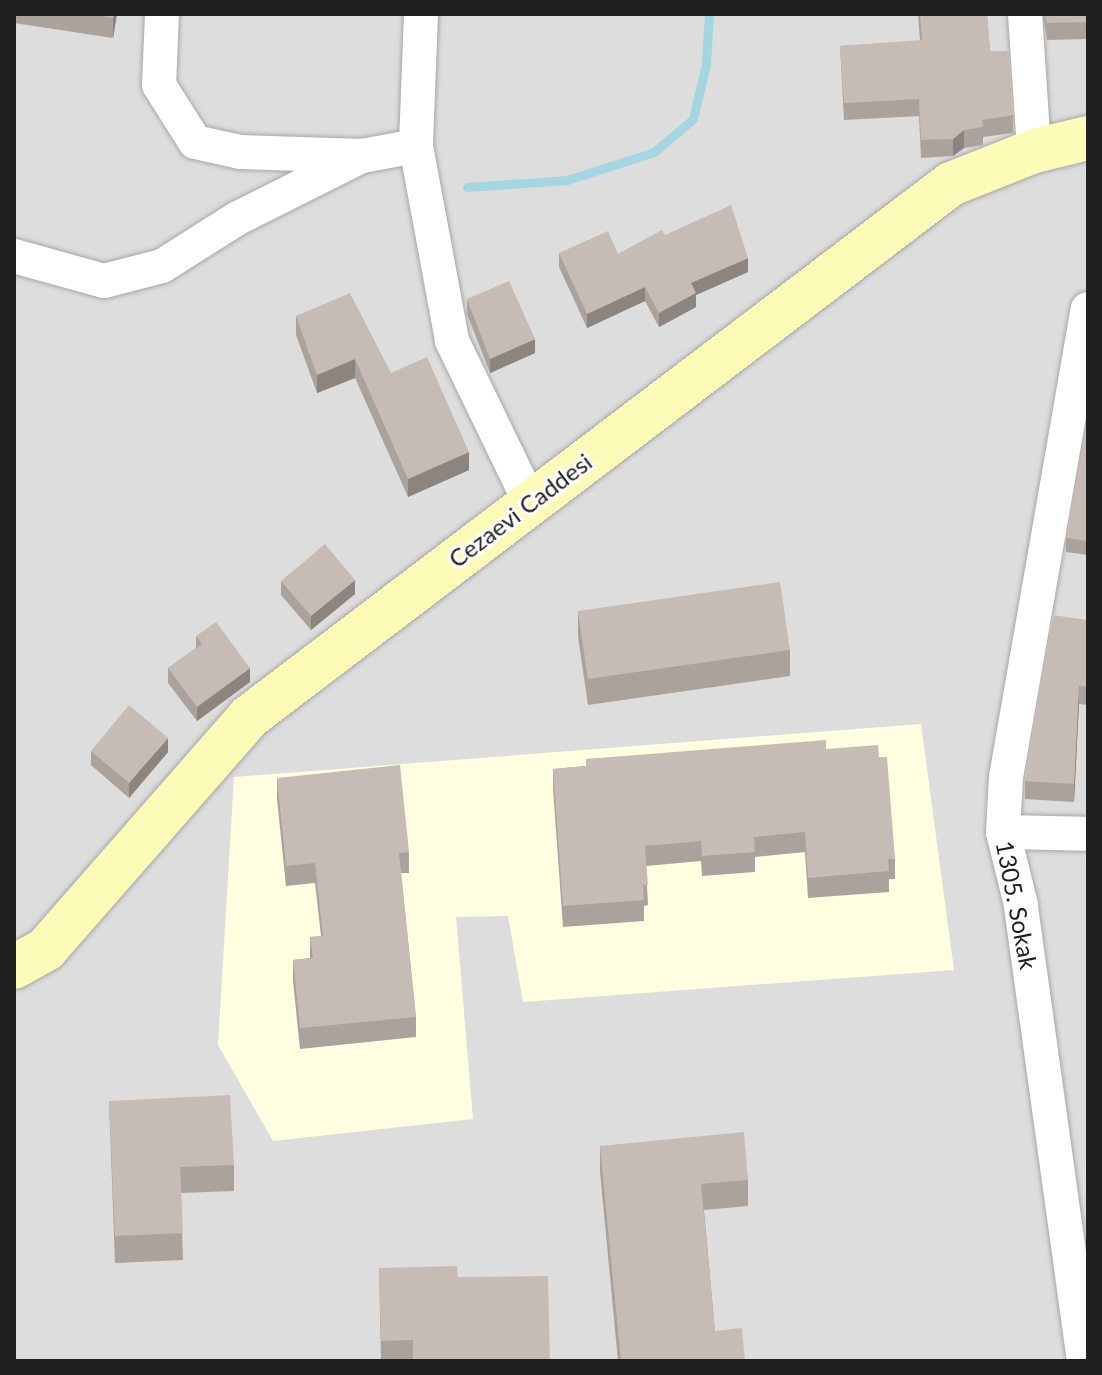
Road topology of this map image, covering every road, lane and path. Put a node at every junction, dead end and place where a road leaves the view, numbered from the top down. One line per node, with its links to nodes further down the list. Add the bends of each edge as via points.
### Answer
1 (162, 14): 7 (street, via 159,85 195,142 240,152)
2 (421, 14): 5 (street)
3 (1025, 14): 6 (street)
4 (1088, 138): 6 (street, Cezaevi Caddesi)
5 (416, 146): 7 (street); 10 (street, via 452,341)
6 (1034, 151): 10 (street, Cezaevi Caddesi, via 951,184)
7 (362, 156): 8 (street, via 238,218 162,266 104,281)
8 (14, 256)
9 (1088, 309): 11 (street, 1305. Sokak, via 1006,777)
10 (530, 502): 13 (street, Cezaevi Caddesi, via 249,717 46,949)
11 (1003, 832): 12 (street); 14 (street, 1305. Sokak, via 1021,905)
12 (1088, 834)
13 (14, 967)
14 (1084, 1361)

